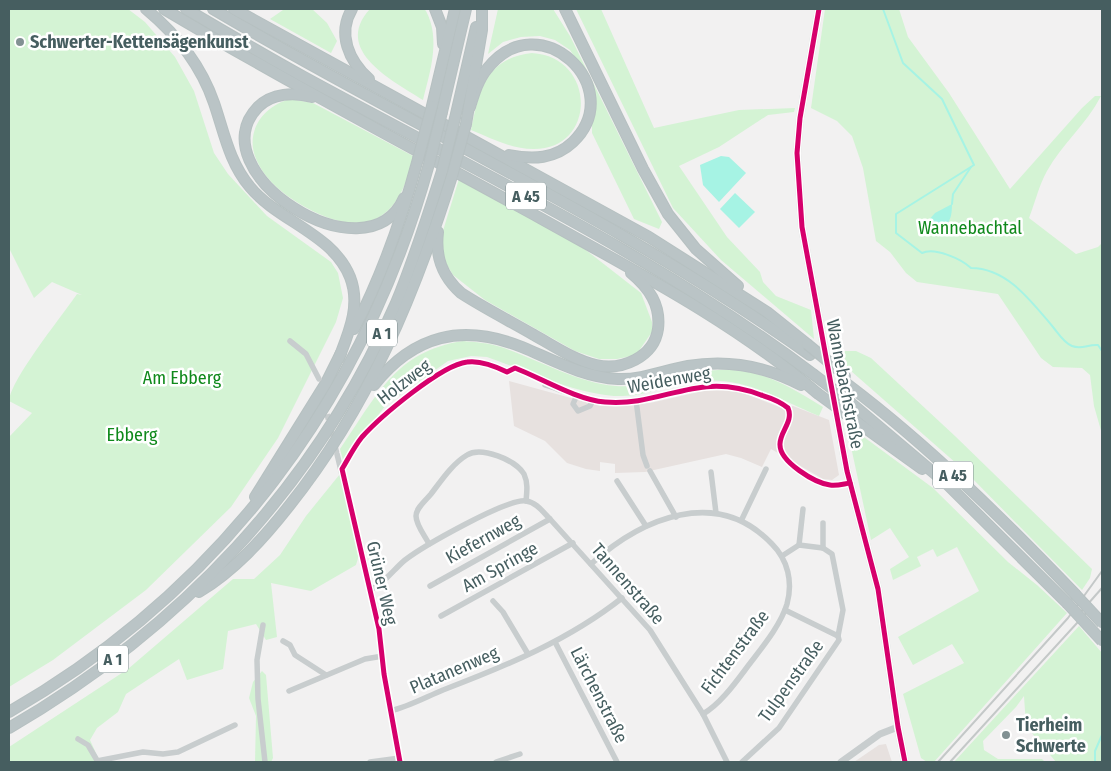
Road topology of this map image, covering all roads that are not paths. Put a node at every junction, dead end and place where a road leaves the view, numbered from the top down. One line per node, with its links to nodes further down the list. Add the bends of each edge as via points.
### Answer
1 (146, 9): 23 (highway, via 182,45 200,72 214,102 229,150 249,186 271,208 325,245 342,262 351,278 355,309)
2 (164, 9): 16 (highway)
3 (186, 9): 39 (highway, A 45, bridge, via 269,58 622,250 700,297 813,374)
4 (213, 9): 26 (highway, A 45, via 639,245 750,314)
5 (234, 9): 14 (highway)
6 (352, 9): 14 (highway, via 345,30 348,51 360,71)
7 (435, 9): 13 (highway, via 442,27)
8 (454, 9): 13 (highway)
9 (466, 9): 47 (highway, A 1, bridge, via 429,164 397,263 358,349 326,406 297,452)
10 (481, 9): 15 (highway, via 482,30); 59 (highway, A 1, bridge, via 442,171 421,236 396,302 353,388 292,481 250,534)
11 (565, 9): 21 (highway, via 668,214 696,249)
12 (819, 9): 38 (main road, Wannebachstraße, via 804,84 798,162 802,227)
13 (442, 64): 18 (highway, bridge)
14 (378, 89): 17 (highway)
15 (470, 107): 17 (highway, via 487,68 500,56 523,45 544,45 559,51 585,77 590,97 589,113 581,132 571,144 559,152 537,158 521,158); 19 (highway, bridge)
16 (348, 114): 18 (highway, via 306,96 290,94 269,100 249,121 244,142 248,161 259,177 285,202 324,222 350,229 374,227 390,218 402,202); 20 (highway)
17 (495, 151): 21 (highway, via 649,237)
18 (414, 174): 23 (highway, via 386,261)
19 (444, 202): 20 (highway, via 437,254 444,274 454,286 472,300 574,357 598,366 612,366 633,361 646,351 657,334 658,314 656,302 643,284); 32 (highway, via 390,345)
20 (602, 252): 28 (highway, via 713,318 790,370)
21 (767, 312): 26 (highway, bridge)
22 (290, 341): 25 (street, via 306,354)
23 (339, 358): 47 (highway)
24 (507, 372): 35 (street, Holzweg, via 496,366 474,362 450,367 383,416 361,439)
25 (319, 380)
26 (847, 380): 62 (highway, A 45, bridge, via 949,470 1035,552)
27 (545, 385): 29 (street, Weidenweg)
28 (817, 393): 32 (highway, via 766,369 737,363 688,366 629,379 598,377 512,343 468,334 442,337 415,348 391,366); 39 (highway, bridge, via 911,462)
29 (577, 395): 30 (street, Weidenweg); 30 (street, Weidenweg, via 573,404 578,411 590,406)
30 (593, 400): 31 (street, Weidenweg)
31 (636, 400): 38 (street, Weidenweg, via 707,385 724,385 778,401 789,410 789,422 780,443 781,452 788,462 823,484); 43 (street, via 643,455)
32 (356, 408): 59 (highway, via 303,488 267,533 210,586)
33 (337, 454): 35 (street, Grüner Weg)
34 (766, 469): 45 (street)
35 (342, 470): 56 (street, Grüner Weg)
36 (711, 472): 42 (street)
37 (617, 480): 48 (street)
38 (850, 483): 76 (main road, Wannebachstraße, via 878,589)
39 (947, 484): 67 (highway, A 45, bridge)
40 (526, 500): 44 (street, Tannenstraße); 50 (street, via 515,501); 50 (street, via 526,482 516,466 487,452 466,455 447,473 418,511 417,521)
41 (803, 509): 51 (street)
42 (716, 513): 43 (street, Fichtenstraße); 45 (street, Fichtenstraße)
43 (676, 517): 48 (street, Fichtenstraße)
44 (550, 519): 49 (street, Tannenstraße); 55 (street, Kiefernweg)
45 (742, 520): 53 (street, Fichtenstraße, via 768,539)
46 (824, 523): 52 (street)
47 (238, 526): 73 (highway, A 1, via 175,591 139,622 73,672)
48 (646, 526): 54 (street, Fichtenstraße, via 628,534)
49 (573, 543): 54 (street, Tannenstraße); 61 (street, Am Springe)
50 (429, 544): 56 (street)
51 (799, 545): 52 (street); 53 (street)
52 (823, 548): 64 (street, via 832,554 842,606)
53 (782, 556): 60 (street, Fichtenstraße, via 790,585)
54 (591, 564): 57 (street, Tannenstraße)
55 (430, 586)
56 (370, 590): 69 (street, Grüner Weg)
57 (622, 598): 66 (street, Platanenweg); 74 (street, Tannenstraße, via 650,630)
58 (493, 601): 68 (street, Platanenweg)
59 (183, 602): 77 (highway, A 1, via 95,674)
60 (785, 610): 64 (street, Tulpenstraße); 74 (street, Fichtenstraße, via 731,688)
61 (441, 616)
62 (1102, 623)
63 (263, 625): 84 (street, via 257,660)
64 (838, 636): 89 (street, Tulpenstraße, via 839,640 779,728)
65 (283, 641): 70 (street, via 290,645 295,655)
66 (555, 642): 68 (street, Platanenweg); 87 (street, Lärchenstraße)
67 (1102, 642)
68 (528, 654): 72 (street, Platanenweg)
69 (383, 656): 70 (street, via 365,659); 72 (street, Grüner Weg)
70 (326, 675): 71 (street)
71 (289, 691)
72 (390, 711): 81 (street, Grüner Weg)
73 (9, 712)
74 (703, 714): 88 (street, Tannenstraße)
75 (235, 725): 79 (street, via 178,752)
76 (898, 727): 90 (street, via 880,734); 91 (main road, Wannebachstraße)
77 (9, 728)
78 (78, 739): 82 (street, via 88,746)
79 (163, 754): 82 (street, via 143,752); 83 (street)
80 (520, 754): 86 (street)
81 (400, 760): 85 (street)
82 (98, 762)
83 (166, 762)
84 (265, 762)
85 (370, 762)
86 (496, 762)
87 (617, 762)
88 (727, 762)
89 (742, 762)
90 (841, 762)
91 (905, 762)

